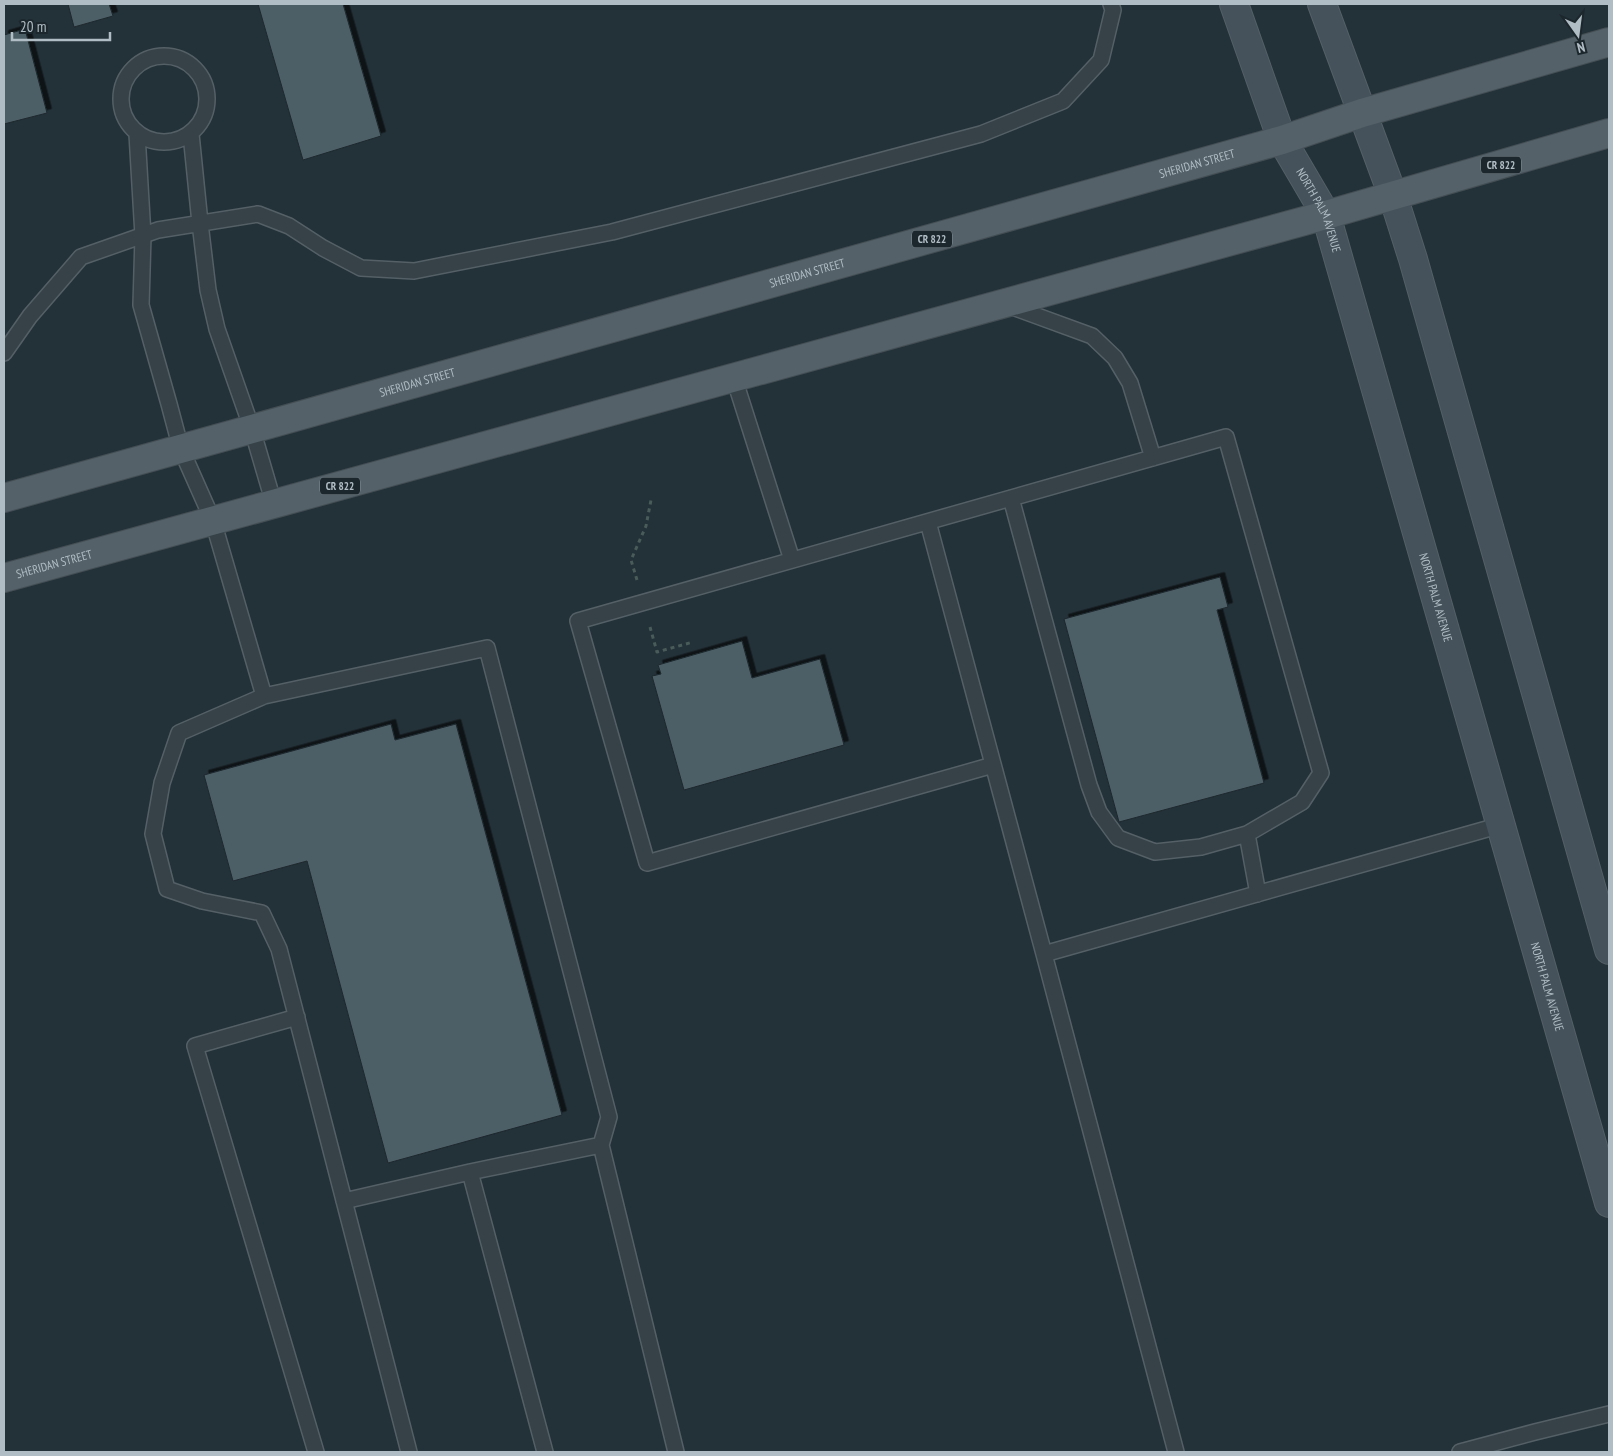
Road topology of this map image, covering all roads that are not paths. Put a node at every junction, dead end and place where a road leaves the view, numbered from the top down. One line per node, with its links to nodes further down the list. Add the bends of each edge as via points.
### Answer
1 (1111, 4): 12 (lane, via 1113,10 1101,60 1063,100 982,134 612,232 414,271 361,268 289,226 258,214)
2 (1234, 4): 9 (main road, NORTH PALM AVENUE)
3 (1322, 4): 5 (main road)
4 (1609, 42): 5 (main road, SHERIDAN STREET / CR 822)
5 (1362, 113): 9 (main road, SHERIDAN STREET / CR 822); 10 (main road)
6 (1609, 133): 10 (main road, SHERIDAN STREET / CR 822)
7 (137, 134): 8 (lane, via 158,143 173,142); 8 (lane, via 124,119 120,90 132,68 164,55 194,67 207,92 206,110); 13 (lane)
8 (191, 134): 12 (lane)
9 (1282, 140): 11 (main road, NORTH PALM AVENUE); 17 (main road, SHERIDAN STREET / CR 822)
10 (1392, 196): 11 (main road, SHERIDAN STREET / CR 822); 32 (main road, via 1413,259)
11 (1326, 215): 14 (main road, SHERIDAN STREET / CR 822); 29 (main road, NORTH PALM AVENUE)
12 (200, 223): 13 (lane, via 158,230); 17 (lane, via 208,290 217,329)
13 (143, 236): 15 (lane, via 82,257 30,316); 18 (lane, via 141,305)
14 (1003, 304): 16 (main road, SHERIDAN STREET / CR 822); 19 (lane, via 1092,336 1115,358 1130,383)
15 (4, 353)
16 (734, 378): 22 (main road, SHERIDAN STREET / CR 822); 25 (lane)
17 (252, 430): 18 (main road, SHERIDAN STREET / CR 822); 22 (lane)
18 (181, 449): 20 (main road, SHERIDAN STREET / CR 822); 23 (lane)
19 (1153, 458): 21 (lane); 30 (lane, via 1226,437 1321,773 1302,802)
20 (4, 498)
21 (1011, 498): 24 (lane); 30 (lane, via 1099,812 1118,838 1155,852 1201,847)
22 (274, 504): 23 (main road, SHERIDAN STREET / CR 822)
23 (213, 521): 26 (main road, SHERIDAN STREET / CR 822); 27 (lane)
24 (928, 522): 25 (lane); 28 (lane)
25 (792, 560): 28 (lane, via 578,621 647,863)
26 (4, 578)
27 (264, 696): 34 (lane, via 179,733 162,783 153,834 167,889 202,901 262,913 279,950); 35 (lane, via 487,648 609,1117)
28 (993, 765): 33 (lane)
29 (1501, 825): 31 (lane); 38 (main road, NORTH PALM AVENUE)
30 (1247, 834): 31 (lane)
31 (1258, 894): 33 (lane)
32 (1609, 950)
33 (1044, 954): 44 (lane)
34 (297, 1018): 37 (lane); 40 (lane, via 195,1046)
35 (601, 1144): 36 (lane); 43 (lane)
36 (470, 1172): 37 (lane); 42 (lane)
37 (344, 1201): 41 (lane)
38 (1609, 1203)
39 (1609, 1414): 45 (lane)
40 (316, 1452)
41 (408, 1452)
42 (545, 1452)
43 (676, 1452)
44 (1176, 1452)
45 (1460, 1452)

